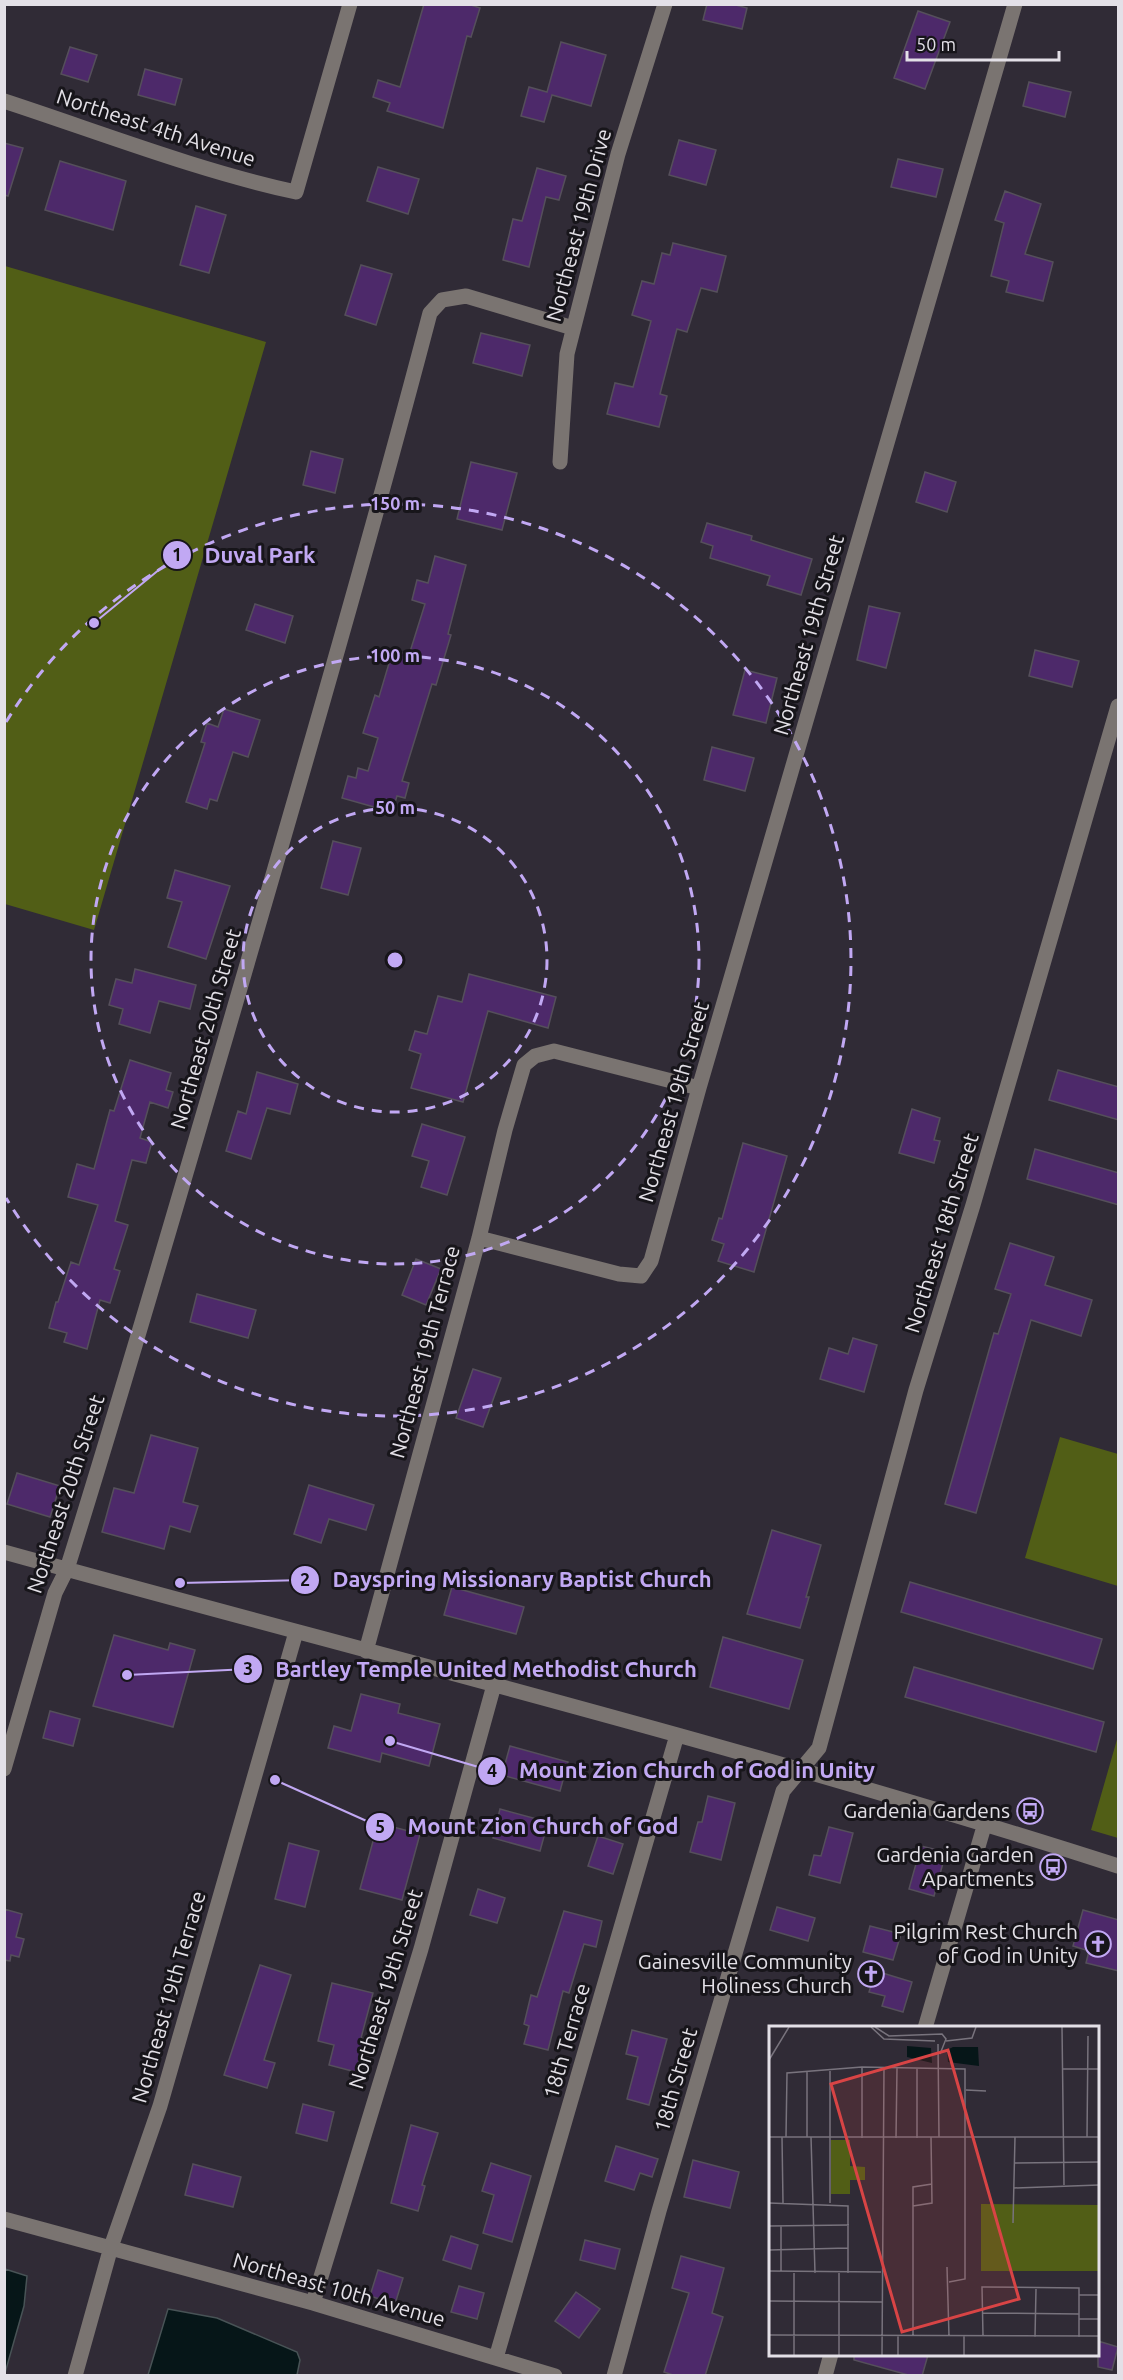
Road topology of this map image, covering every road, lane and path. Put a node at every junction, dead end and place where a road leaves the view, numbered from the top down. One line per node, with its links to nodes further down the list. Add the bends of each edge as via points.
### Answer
1 (350, 4): 4 (street, Northeast 4th Avenue, via 296,192)
2 (665, 4): 5 (street, Northeast 19th Drive, via 618,154)
3 (1015, 4): 8 (street, Northeast 19th Street)
4 (4, 101)
5 (573, 328): 6 (street, Northeast 19th Drive, via 567,354); 11 (street, Northeast 20th Street, via 466,296 442,300 430,313 302,776)
6 (560, 462)
7 (1119, 706): 17 (street, Northeast 18th Street, via 916,1389 819,1748)
8 (699, 1088): 9 (street, Northeast 19th Terrace, via 554,1051 536,1056 524,1065); 9 (street, Northeast 19th Street, via 651,1261 641,1276 619,1274)
9 (479, 1238): 13 (street, Northeast 19th Terrace)
10 (4, 1552): 11 (street)
11 (67, 1569): 12 (street); 16 (street, Northeast 20th Street, via 55,1593)
12 (296, 1632): 13 (street); 22 (street, Northeast 19th Terrace, via 160,2106)
13 (366, 1651): 14 (street)
14 (494, 1685): 15 (street); 23 (street, Northeast 19th Street, via 421,1949)
15 (677, 1735): 17 (street); 25 (street, 18th Terrace)
16 (4, 1769)
17 (801, 1769): 18 (street); 28 (street, 18th Street, via 783,1791)
18 (985, 1823): 19 (street); 20 (street)
19 (1119, 1866)
20 (926, 2026)
21 (4, 2219): 22 (street, Northeast 10th Avenue)
22 (111, 2247): 23 (street, Northeast 10th Avenue); 26 (street, Northeast 19th Terrace)
23 (313, 2303): 25 (street, Northeast 10th Avenue)
24 (831, 2356): 29 (street)
25 (496, 2358): 27 (street, Northeast 10th Avenue)
26 (74, 2374)
27 (555, 2376)
28 (614, 2376)
29 (825, 2376)

